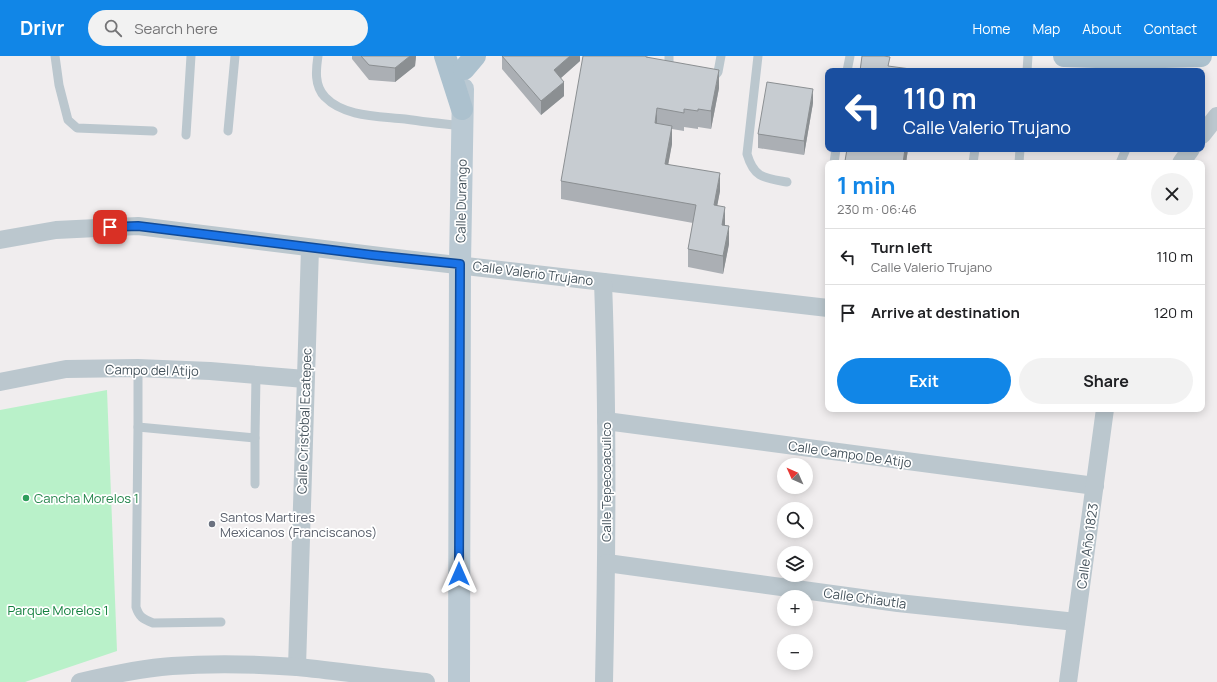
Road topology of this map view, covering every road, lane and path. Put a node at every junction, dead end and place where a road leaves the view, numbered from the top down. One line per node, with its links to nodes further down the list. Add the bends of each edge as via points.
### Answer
1 (55, 56): 20 (lane, via 68,120 77,128)
2 (191, 56): 23 (lane)
3 (235, 56): 21 (lane)
4 (318, 56): 19 (lane, via 318,84 324,96 335,106 370,115)
5 (445, 56): 19 (main road)
6 (668, 56): 16 (lane, via 671,72)
7 (721, 56): 17 (lane, via 716,77)
8 (758, 56): 24 (lane, via 747,154 756,173 767,179)
9 (850, 56): 14 (lane)
10 (1028, 56): 15 (lane)
11 (1064, 56): 12 (main road)
12 (1201, 56)
13 (468, 60): 19 (main road, Calle Durango)
14 (848, 68)
15 (1027, 68)
16 (681, 77)
17 (701, 79)
18 (1217, 116): 22 (street)
19 (463, 117): 27 (main road, Calle Durango)
20 (153, 131)
21 (228, 131)
22 (1205, 131)
23 (186, 135)
24 (787, 182)
25 (0, 240): 26 (street, Calle Valerio Trujano, via 56,230 138,226)
26 (310, 248): 27 (street, Calle Valerio Trujano); 32 (street, Calle Cristóbal Ecatepec)
27 (460, 264): 28 (street, Calle Valerio Trujano); 46 (main road, Calle Durango)
28 (603, 282): 29 (street, Calle Valerio Trujano); 35 (street, Calle Tepecoacuilco)
29 (825, 308)
30 (138, 368): 31 (street, Campo del Atijo); 33 (street, Campo del Atijo, via 66,369); 36 (lane)
31 (256, 375): 32 (street, Campo del Atijo); 37 (lane)
32 (305, 379): 43 (street, Calle Cristóbal Ecatepec)
33 (0, 382)
34 (1105, 412): 39 (street, Calle Año 1823)
35 (606, 421): 39 (street, Calle Campo De Atijo); 40 (street, Calle Tepecoacuilco)
36 (138, 427): 37 (lane); 41 (lane, via 138,615 143,620 153,623)
37 (255, 438): 38 (lane)
38 (255, 484)
39 (1095, 486): 42 (street, Calle Año 1823)
40 (607, 562): 42 (street, Calle Chiautla, via 898,603); 47 (street, Calle Tepecoacuilco)
41 (221, 622)
42 (1076, 622): 48 (street, Calle Año 1823)
43 (297, 667): 44 (street, via 172,666 114,674); 45 (street)
44 (80, 682)
45 (426, 682)
46 (459, 682)
47 (604, 682)
48 (1068, 682)

